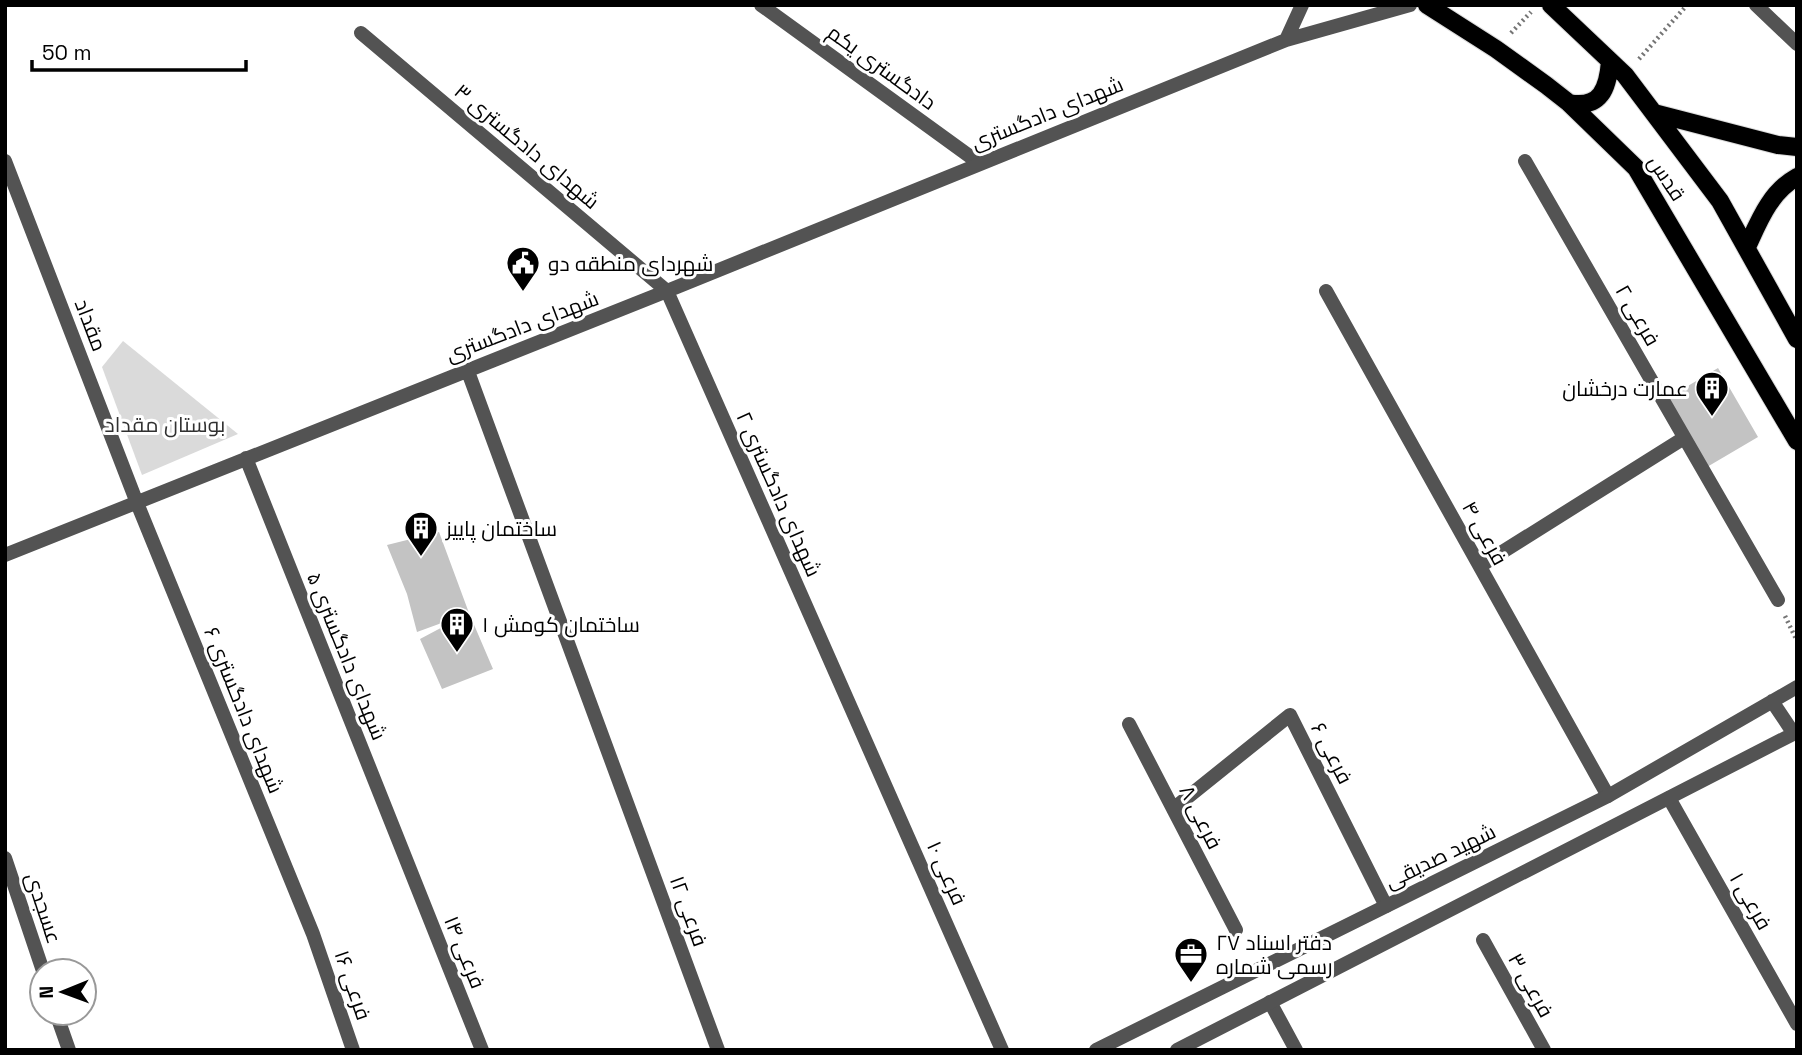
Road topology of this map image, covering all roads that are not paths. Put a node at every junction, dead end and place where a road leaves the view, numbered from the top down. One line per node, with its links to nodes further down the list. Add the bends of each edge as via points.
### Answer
1 (761, 5): 16 (street, دادگستری یکم)
2 (1302, 5): 8 (street)
3 (1410, 5): 8 (street, شهدای دادگستری)
4 (1427, 5): 11 (main road, قدس)
5 (1551, 5): 10 (main road, قدس)
6 (1756, 5): 9 (street)
7 (361, 33): 19 (street, شهدای دادگستری ۳)
8 (1286, 40): 16 (street, شهدای دادگستری)
9 (1797, 44)
10 (1610, 61): 11 (main road, via 1606,86 1598,99 1582,105); 12 (main road, قدس)
11 (1569, 103): 24 (main road, قدس, via 1636,168)
12 (1654, 113): 13 (main road); 18 (main road, قدس, via 1720,201)
13 (1797, 147)
14 (5, 161): 26 (street, مقداد)
15 (1525, 161): 23 (street, فرعی ۲)
16 (979, 163): 19 (street, شهدای دادگستری)
17 (1797, 177): 18 (main road, via 1766,205)
18 (1747, 247): 21 (main road, قدس)
19 (667, 291): 22 (street, شهدای دادگستری); 32 (street, شهدای دادگستری ۲)
20 (1326, 291): 28 (street, فرعی ۴)
21 (1797, 339)
22 (467, 369): 25 (street, شهدای دادگستری); 51 (street, فرعی ۱۲)
23 (1684, 438): 28 (street); 29 (street, فرعی ۲)
24 (1797, 441)
25 (246, 458): 26 (street, شهدای دادگستری); 39 (street, شهدای دادگستری ۵)
26 (137, 503): 27 (street, شهدای دادگستری); 42 (street, شهدای دادگستری ۶)
27 (5, 555)
28 (1480, 566): 35 (street, فرعی ۴)
29 (1777, 600)
30 (1797, 687): 31 (street, شهید صدیقی)
31 (1772, 701): 34 (street); 35 (street, شهید صدیقی)
32 (854, 714): 52 (street, فرعی ۱۰)
33 (1129, 724): 37 (street, فرعی ۸)
34 (1795, 733): 36 (street)
35 (1608, 796): 40 (street, شهید صدیقی)
36 (1669, 798): 45 (street); 46 (street, فرعی ۱)
37 (1172, 809): 40 (street, فرعی ۶, via 1290,715); 41 (street, فرعی ۸)
38 (5, 858): 44 (street, عسجدی)
39 (410, 870): 50 (street, فرعی ۱۴)
40 (1386, 906): 53 (street, شهید صدیقی)
41 (1236, 930)
42 (313, 934): 49 (street, فرعی ۱۶)
43 (1483, 940): 56 (street, فرعی ۳)
44 (38, 957)
45 (1270, 1002): 54 (street); 55 (street)
46 (1797, 1024)
47 (62, 1027): 48 (street)
48 (69, 1050)
49 (353, 1050)
50 (482, 1050)
51 (718, 1050)
52 (1002, 1050)
53 (1096, 1050)
54 (1177, 1050)
55 (1296, 1050)
56 (1544, 1050)

